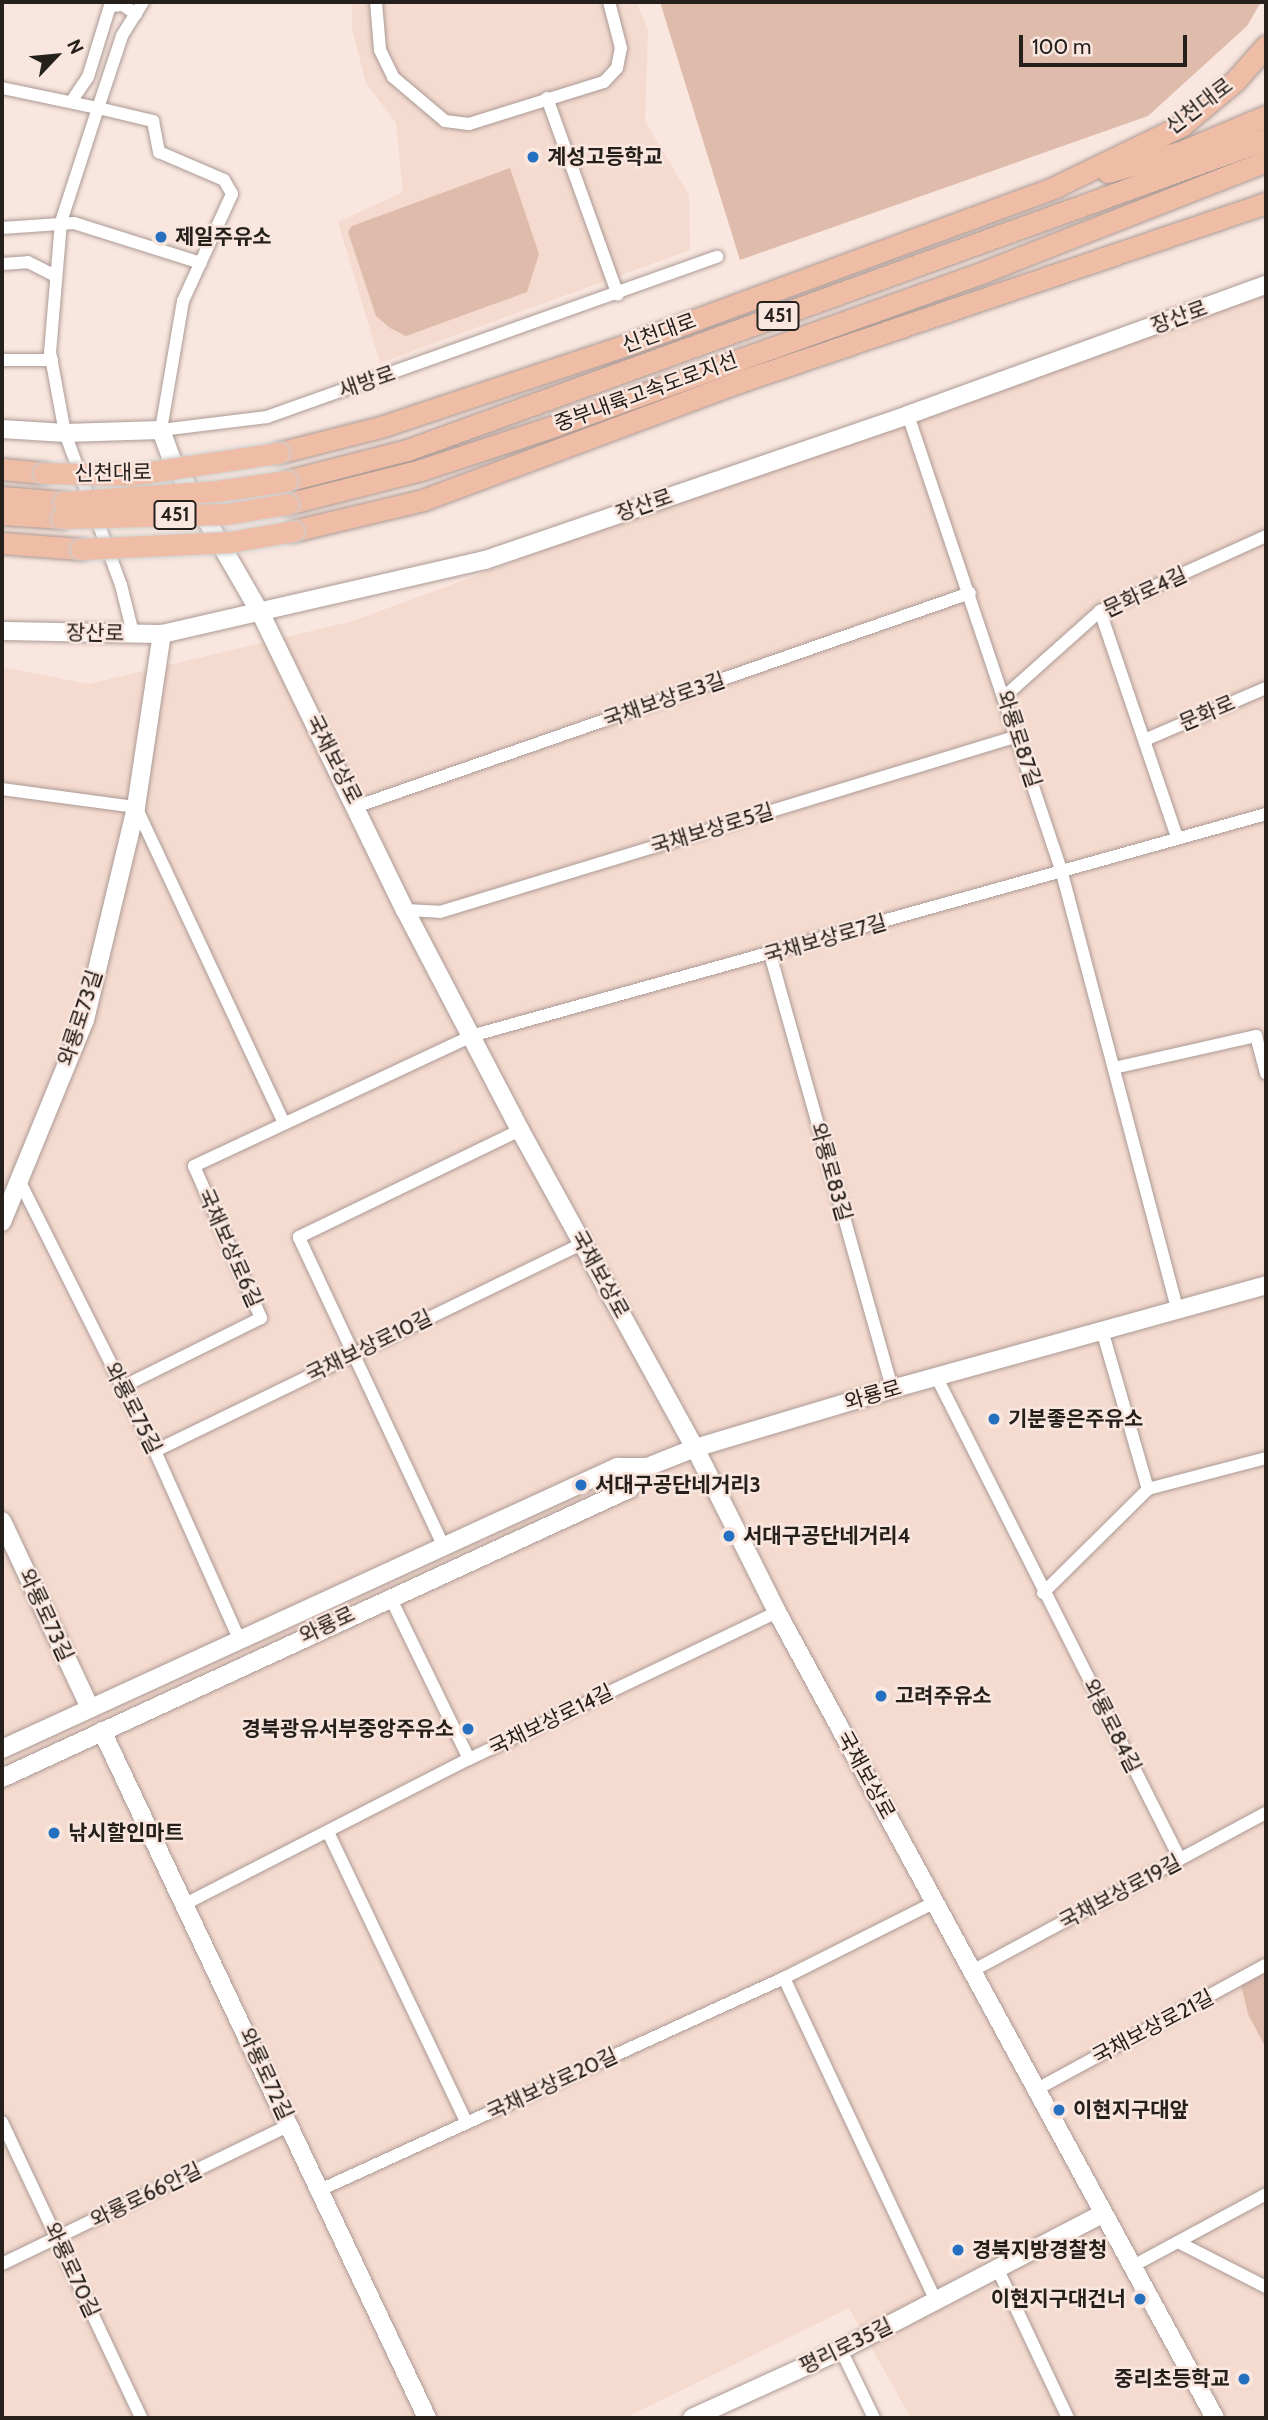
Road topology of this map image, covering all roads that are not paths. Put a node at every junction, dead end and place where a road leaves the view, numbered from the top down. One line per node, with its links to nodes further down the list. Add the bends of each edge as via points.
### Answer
1 (143, 2): 4 (street)
2 (376, 2): 7 (street, via 380,50 393,77 445,121 469,124)
3 (609, 2): 7 (street, via 621,48 618,68 604,82)
4 (136, 14): 8 (street, via 123,5 110,6 88,78); 10 (street, via 122,36)
5 (1266, 46): 15 (highway, 신천대로, via 1234,81 1181,126)
6 (2, 89): 8 (street)
7 (547, 98): 24 (street)
8 (71, 102): 10 (street)
9 (1266, 103): 12 (highway)
10 (97, 108): 17 (street); 20 (street, via 153,121 159,152 229,184 232,194)
11 (1266, 116): 12 (highway)
12 (1239, 124): 15 (highway, via 1183,151)
13 (1266, 139): 33 (highway, 중부내륙고속도로지선 / 451, bridge, via 407,450 286,481)
14 (1266, 161): 33 (highway, 중부내륙고속도로지선 / 451, bridge, via 986,271 421,470 288,504 226,514)
15 (1055, 187): 31 (highway, 신천대로, bridge, via 632,343 381,427 278,453 130,475)
16 (1266, 200): 36 (highway, bridge, via 726,387 423,500 230,542 81,549)
17 (61, 226): 18 (street); 20 (street, via 74,223); 22 (street)
18 (2, 228)
19 (717, 257): 24 (street, 새방로)
20 (201, 262): 29 (street, via 183,301)
21 (2, 264): 22 (street, via 28,262)
22 (54, 275): 26 (street)
23 (1266, 285): 27 (main road, 장산로)
24 (618, 295): 29 (street, 새방로, via 267,417)
25 (2, 360): 26 (street)
26 (52, 360): 30 (street)
27 (908, 415): 37 (street, 와룡로87길); 39 (main road, 장산로, via 485,560)
28 (2, 429): 30 (main road, 새방로)
29 (161, 430): 30 (main road, 새방로); 39 (main road, 국채보상로, via 172,460)
30 (65, 433): 41 (street, via 121,585)
31 (2, 469)
32 (2, 497): 33 (highway, 중부내륙고속도로지선 / 451)
33 (63, 510): 34 (highway, 중부내륙고속도로지선 / 451)
34 (2, 514)
35 (1266, 536): 38 (street, 문화로4길)
36 (2, 543)
37 (970, 593): 44 (street, 와룡로87길); 48 (street, 국채보상로3길)
38 (1100, 611): 44 (street, 문화로4길); 46 (street)
39 (261, 614): 42 (main road, 장산로); 48 (main road, 국채보상로)
40 (2, 631): 41 (main road, 장산로)
41 (133, 633): 42 (main road, 장산로)
42 (162, 634): 49 (main road, 와룡로73길)
43 (1266, 688): 46 (street, 문화로)
44 (1005, 696): 45 (street, 와룡로87길)
45 (1018, 736): 52 (street, 와룡로87길); 53 (street, 국채보상로5길, via 440,912)
46 (1147, 739): 51 (street)
47 (2, 789): 49 (street)
48 (358, 806): 53 (main road, 국채보상로)
49 (136, 807): 58 (street); 60 (main road, 와룡로73길, via 85,1020)
50 (1266, 814): 51 (street, 국채보상로7길)
51 (1177, 837): 52 (street, 국채보상로7길)
52 (1062, 873): 54 (street, 국채보상로7길); 56 (street, 와룡로87길)
53 (405, 910): 55 (main road, 국채보상로)
54 (770, 954): 55 (street, 국채보상로7길); 69 (street, 와룡로83길)
55 (471, 1036): 58 (street, 국채보상로6길); 59 (main road, 국채보상로)
56 (1114, 1068): 57 (street, via 1256,1036); 64 (street, 와룡로87길)
57 (1266, 1074)
58 (284, 1123): 68 (street, 국채보상로6길, via 194,1166 261,1318)
59 (520, 1129): 62 (main road, 국채보상로); 66 (street, via 299,1237)
60 (19, 1180): 61 (main road, 와룡로73길); 68 (street, 와룡로75길)
61 (2, 1222)
62 (583, 1243): 66 (street, 국채보상로10길); 70 (main road, 국채보상로)
63 (1266, 1284): 64 (main road, 와룡로)
64 (1177, 1309): 65 (main road, 와룡로)
65 (1102, 1330): 67 (main road, 와룡로); 74 (street)
66 (353, 1353): 71 (street, 국채보상로10길); 76 (street)
67 (936, 1376): 69 (main road, 와룡로); 77 (street, 와룡로84길)
68 (122, 1387): 71 (street, 와룡로75길)
69 (892, 1389): 70 (main road, 와룡로)
70 (695, 1448): 73 (main road, 와룡로); 79 (main road, 국채보상로)
71 (155, 1451): 80 (street, 와룡로75길)
72 (1266, 1458): 74 (street)
73 (647, 1467): 76 (main road, 와룡로, via 617,1467); 78 (main road, 와룡로, via 629,1489)
74 (1148, 1489): 77 (street)
75 (2, 1521): 81 (main road, 와룡로73길)
76 (443, 1545): 80 (main road, 와룡로)
77 (1043, 1593): 88 (street, 와룡로84길)
78 (390, 1597): 82 (main road, 와룡로); 84 (street)
79 (777, 1612): 84 (street, 국채보상로14길); 89 (main road, 국채보상로)
80 (239, 1639): 81 (main road, 와룡로)
81 (90, 1708): 83 (main road, 와룡로)
82 (102, 1731): 85 (main road, 와룡로); 90 (main road, 와룡로72길)
83 (2, 1749)
84 (469, 1759): 87 (street, 국채보상로14길)
85 (2, 1778)
86 (1266, 1813): 88 (street, 국채보상로19길)
87 (328, 1832): 90 (street, 국채보상로14길); 96 (street)
88 (1180, 1859): 92 (street, 국채보상로19길)
89 (935, 1902): 92 (main road, 국채보상로); 93 (street, 국채보상로20길)
90 (187, 1903): 97 (main road, 와룡로72길)
91 (1266, 1965): 94 (street, 국채보상로21길)
92 (974, 1970): 94 (main road, 국채보상로)
93 (784, 1978): 96 (street, 국채보상로20길); 107 (street)
94 (1040, 2088): 100 (main road, 국채보상로)
95 (2, 2122): 101 (street, 와룡로70길)
96 (467, 2123): 98 (street, 국채보상로20길)
97 (290, 2125): 98 (main road, 와룡로72길); 101 (street, 와룡로66안길)
98 (320, 2190): 113 (main road, 와룡로72길)
99 (1266, 2194): 102 (street)
100 (1102, 2214): 104 (main road, 국채보상로); 105 (main road, 평리로35길)
101 (58, 2238): 103 (street, 와룡로66안길); 112 (street, 와룡로70길)
102 (1178, 2242): 104 (street); 106 (street)
103 (2, 2264)
104 (1133, 2266): 111 (main road, 국채보상로)
105 (998, 2270): 107 (main road, 평리로35길); 109 (street)
106 (1266, 2287)
107 (936, 2301): 108 (main road, 평리로35길)
108 (841, 2350): 110 (street); 114 (main road, 평리로35길)
109 (1065, 2413)
110 (873, 2415): 115 (street)
111 (1208, 2415)
112 (141, 2418)
113 (427, 2418)
114 (692, 2418)
115 (859, 2418)

